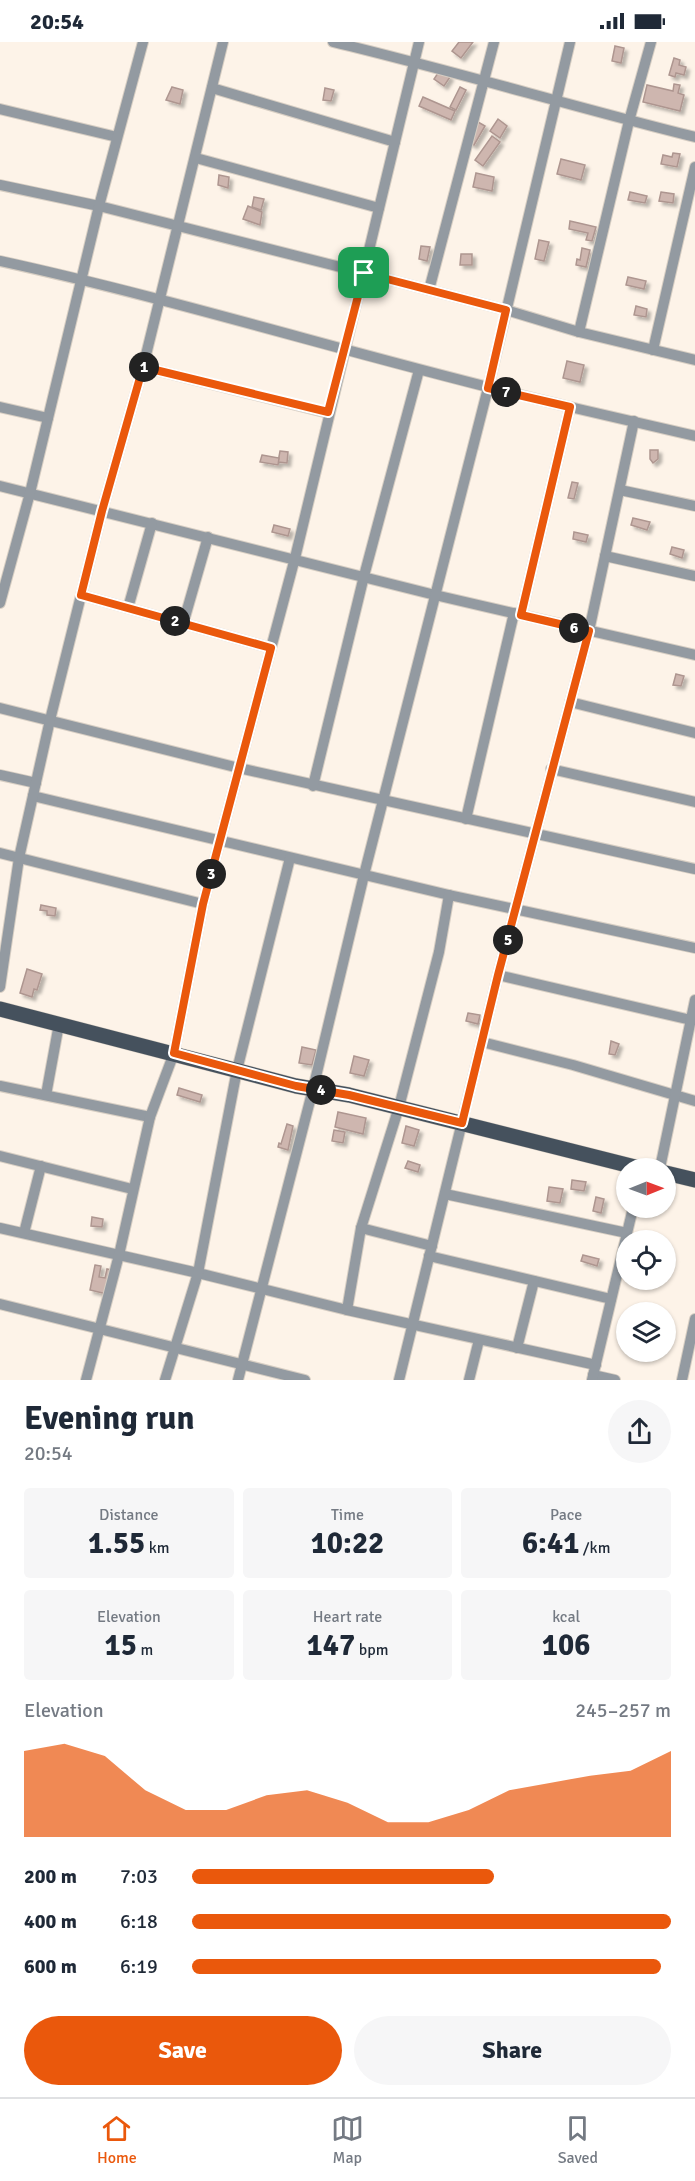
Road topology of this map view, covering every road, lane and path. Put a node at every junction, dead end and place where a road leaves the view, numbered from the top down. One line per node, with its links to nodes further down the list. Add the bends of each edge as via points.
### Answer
1 (143, 42): 14 (street)
2 (223, 42): 10 (street)
3 (333, 42): 8 (street)
4 (419, 42): 8 (street)
5 (494, 42): 9 (street)
6 (570, 42): 11 (street)
7 (651, 42): 13 (street)
8 (414, 62): 9 (street); 16 (street)
9 (484, 80): 11 (street); 26 (street)
10 (212, 88): 16 (street); 17 (street)
11 (556, 102): 13 (street); 28 (street)
12 (0, 109): 14 (street)
13 (629, 121): 15 (street); 29 (street)
14 (117, 137): 20 (street)
15 (695, 137)
16 (395, 142): 21 (street)
17 (196, 158): 21 (street); 22 (street)
18 (695, 167): 31 (street)
19 (0, 185): 20 (street)
20 (99, 206): 22 (street); 25 (street)
21 (379, 208): 24 (street)
22 (179, 226): 24 (street); 27 (street)
23 (0, 261): 25 (street)
24 (364, 273): 26 (street); 30 (street)
25 (82, 279): 27 (street); 39 (street)
26 (429, 290): 28 (street)
27 (160, 299): 30 (street); 33 (street)
28 (506, 310): 29 (street); 35 (street)
29 (579, 332): 31 (street)
30 (345, 350): 34 (street); 38 (street)
31 (653, 350): 32 (street)
32 (695, 360)
33 (143, 367): 38 (street); 46 (street)
34 (419, 370): 35 (street); 52 (street)
35 (488, 388): 37 (street); 55 (street)
36 (0, 406): 39 (street)
37 (570, 407): 40 (street); 58 (street)
38 (328, 412): 50 (street)
39 (48, 418): 44 (street)
40 (634, 422): 41 (street); 43 (street)
41 (695, 436)
42 (0, 486): 44 (street)
43 (620, 490): 45 (street); 49 (street)
44 (30, 493): 46 (street); 51 (street)
45 (695, 506)
46 (102, 511): 47 (street); 54 (street)
47 (152, 523): 48 (street); 57 (street)
48 (208, 537): 50 (street); 59 (street)
49 (605, 556): 53 (street); 60 (street)
50 (295, 558): 52 (street); 61 (street)
51 (5, 569): 56 (street)
52 (364, 576): 55 (street); 71 (street)
53 (695, 576)
54 (81, 595): 57 (street); 65 (street)
55 (435, 595): 58 (street); 73 (street)
56 (0, 603)
57 (128, 608): 59 (street)
58 (518, 614): 60 (street); 75 (street)
59 (183, 624): 61 (street)
60 (589, 631): 62 (street); 63 (street)
61 (271, 648): 67 (street)
62 (695, 655)
63 (570, 702): 66 (street); 68 (street)
64 (0, 708): 65 (street)
65 (50, 720): 67 (street); 70 (street)
66 (695, 733)
67 (238, 768): 71 (street); 77 (street)
68 (551, 769): 74 (street); 76 (street)
69 (0, 775): 70 (street)
70 (36, 783): 72 (street)
71 (313, 786): 73 (street)
72 (33, 796): 77 (street); 79 (street)
73 (383, 802): 75 (street); 82 (street)
74 (695, 802)
75 (466, 819): 76 (street)
76 (535, 834): 81 (street); 85 (street)
77 (220, 840): 80 (street); 84 (street)
78 (0, 853): 79 (street)
79 (20, 858): 84 (street); 88 (street)
80 (290, 858): 82 (street); 95 (street)
81 (695, 869)
82 (364, 875): 83 (street); 97 (street)
83 (449, 895): 85 (street); 101 (street, via 439,952)
84 (203, 904): 94 (street)
85 (516, 910): 86 (street); 87 (street)
86 (695, 948)
87 (498, 975): 91 (street); 93 (street)
88 (0, 987)
89 (695, 1000): 91 (street)
90 (0, 1009): 92 (main road)
91 (691, 1020): 99 (street)
92 (59, 1024): 94 (main road); 98 (street)
93 (482, 1042): 99 (street); 103 (street)
94 (174, 1053): 95 (main road); 102 (street)
95 (237, 1070): 97 (main road); 118 (street)
96 (0, 1086): 98 (street)
97 (313, 1089): 101 (main road); 121 (street)
98 (46, 1095): 102 (street)
99 (675, 1096): 100 (street); 105 (street)
100 (695, 1101)
101 (399, 1107): 103 (main road); 113 (street)
102 (150, 1117): 110 (street)
103 (462, 1123): 106 (main road); 111 (street)
104 (0, 1156): 107 (street)
105 (662, 1158)
106 (616, 1162)
107 (41, 1166): 110 (street); 115 (street)
108 (676, 1175): 109 (main road)
109 (695, 1180)
110 (132, 1189): 117 (street)
111 (445, 1194): 114 (street); 116 (street)
112 (0, 1228): 115 (street)
113 (361, 1228): 116 (street); 124 (street)
114 (616, 1231)
115 (24, 1233): 117 (street)
116 (431, 1251): 119 (street); 126 (street)
117 (119, 1255): 118 (street); 127 (street)
118 (198, 1273): 121 (street); 129 (street)
119 (534, 1281): 122 (street); 130 (street)
120 (616, 1281): 122 (street)
121 (261, 1290): 124 (street); 131 (street)
122 (612, 1299): 132 (street)
123 (0, 1305): 127 (street)
124 (347, 1310): 126 (street)
125 (695, 1319): 140 (street)
126 (413, 1325): 128 (street); 137 (street)
127 (99, 1330): 129 (street); 133 (street)
128 (479, 1340): 130 (street); 138 (street)
129 (174, 1347): 131 (street); 134 (street)
130 (517, 1348): 132 (street)
131 (242, 1364): 135 (street); 136 (street)
132 (594, 1373): 139 (street)
133 (86, 1380)
134 (165, 1380)
135 (238, 1380)
136 (305, 1380)
137 (399, 1380)
138 (469, 1380)
139 (615, 1380)
140 (682, 1380)

